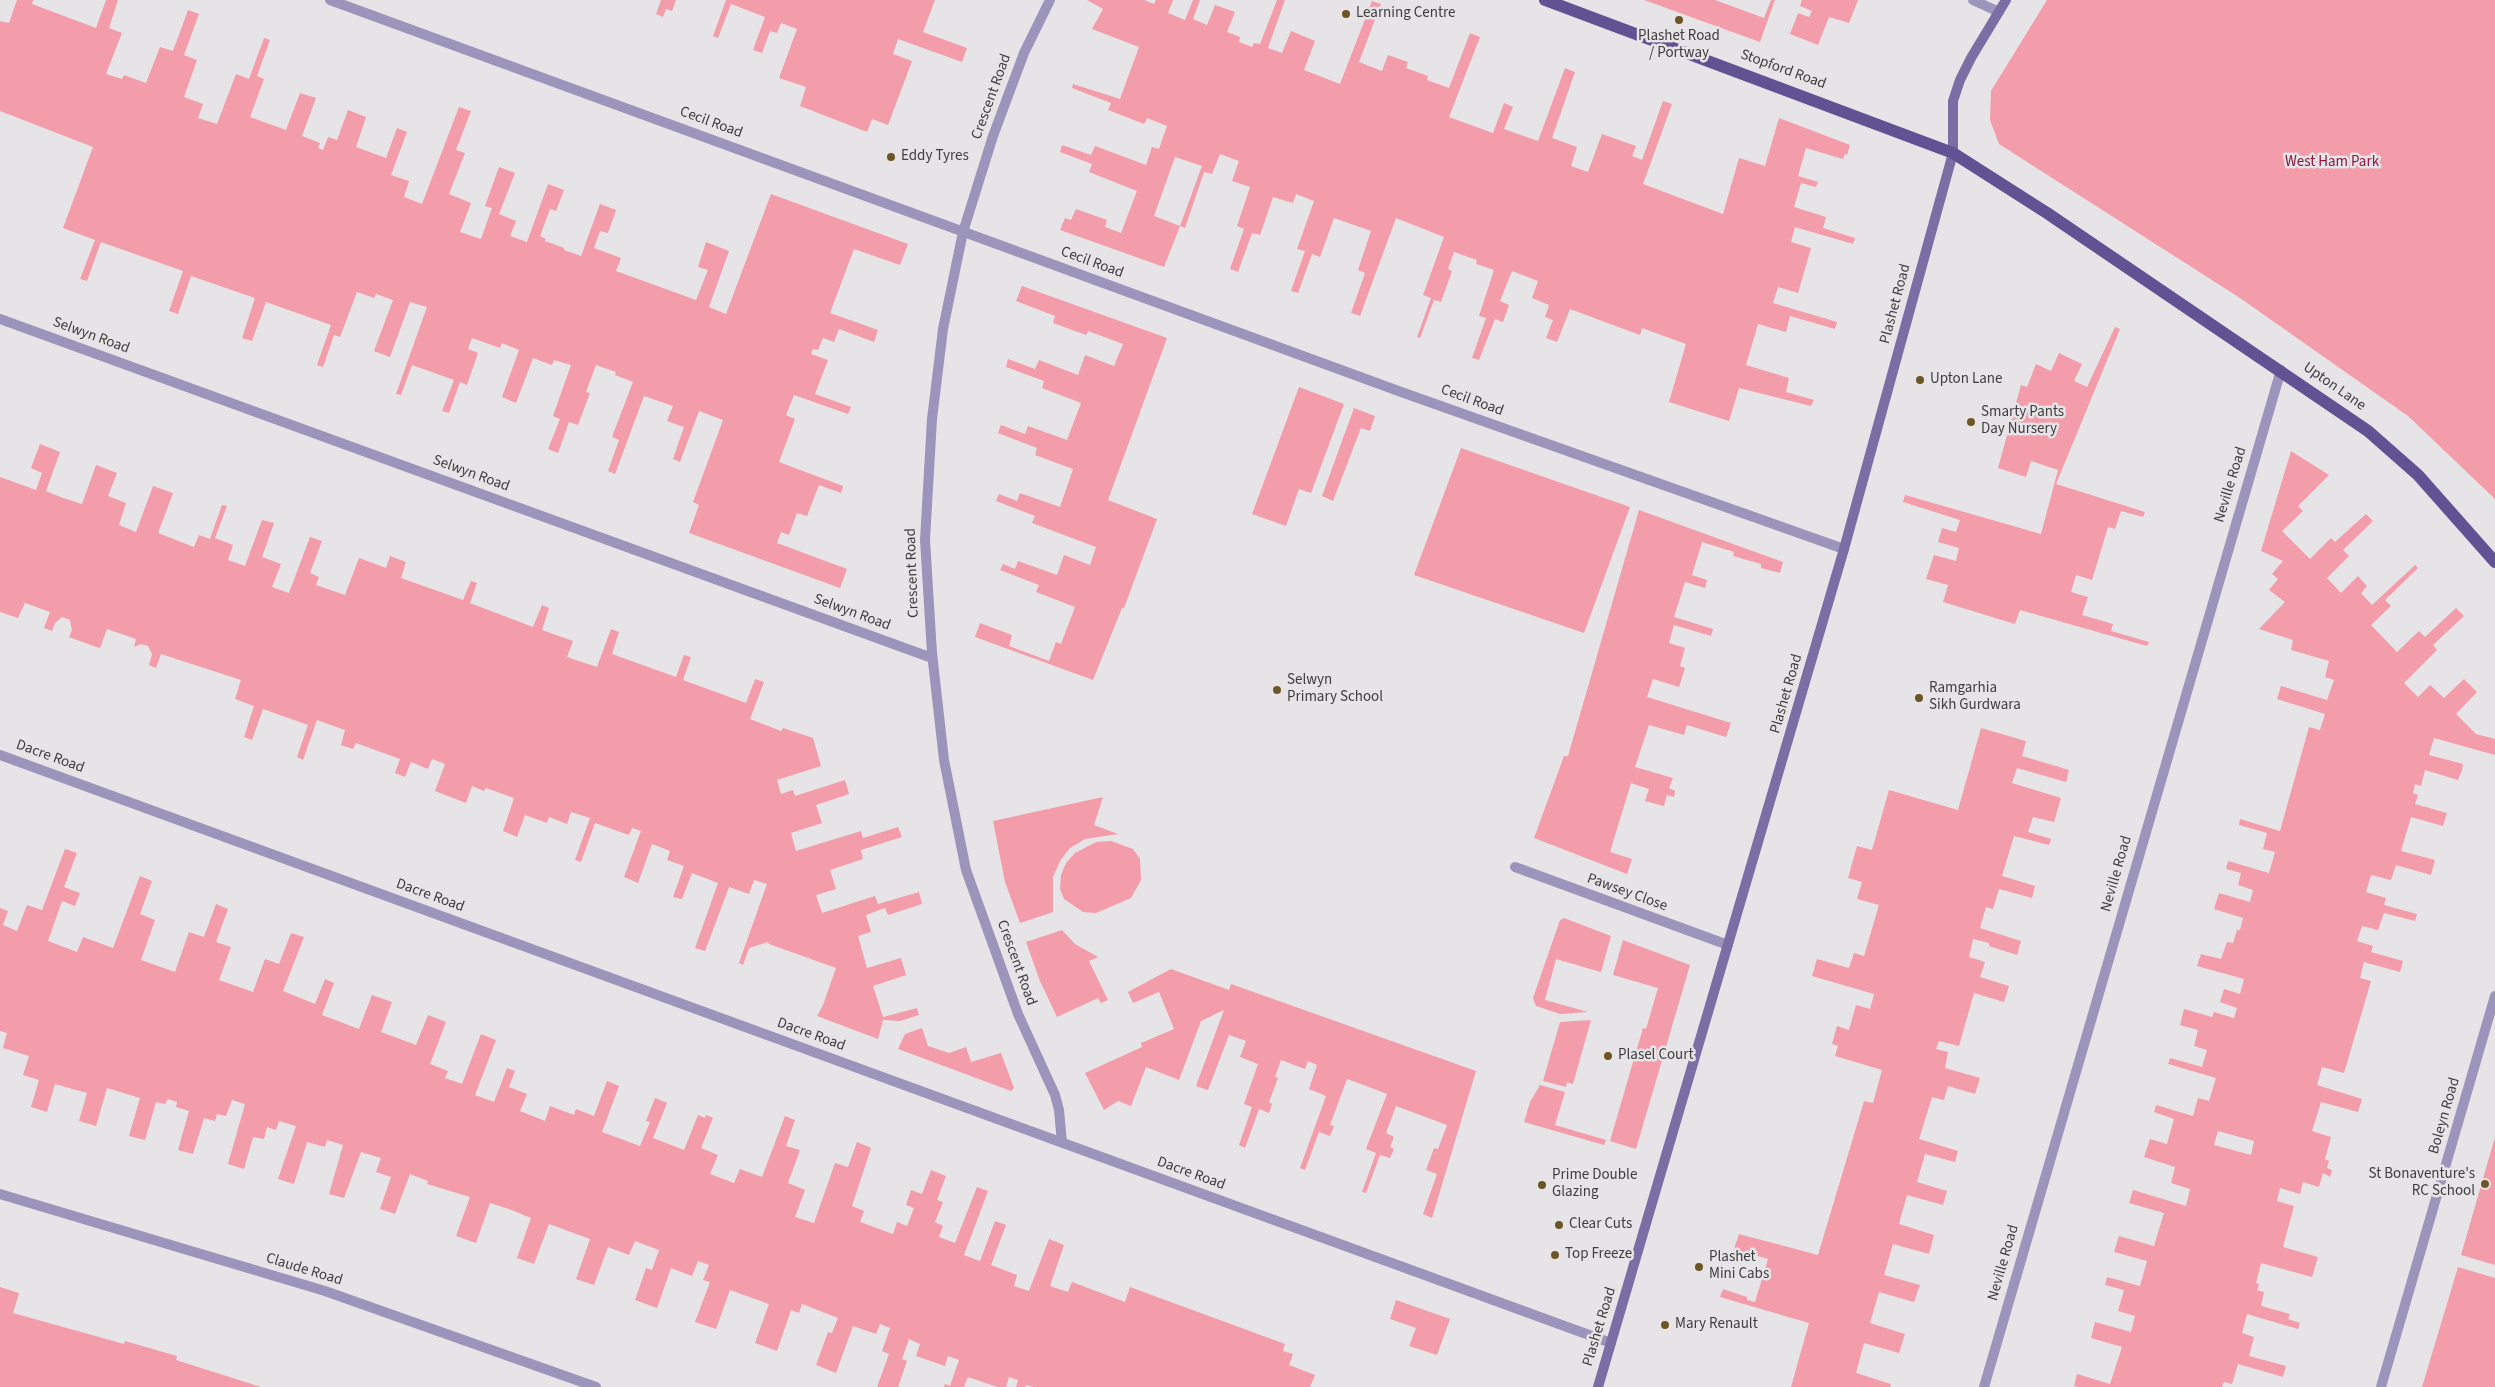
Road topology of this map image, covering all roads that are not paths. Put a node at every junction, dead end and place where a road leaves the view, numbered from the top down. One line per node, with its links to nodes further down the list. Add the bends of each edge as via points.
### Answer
1 (330, 0): 8 (street, Cecil Road)
2 (1050, 0): 8 (street, Crescent Road, via 1021,62 993,136)
3 (1545, 0): 7 (main road, Stopford Road)
4 (1973, 0): 6 (street)
5 (2006, 0): 6 (main road, Plashet Road)
6 (1999, 12): 7 (main road, Plashet Road, via 1960,80 1951,109)
7 (1953, 153): 10 (main road, Upton Lane); 11 (main road, Plashet Road)
8 (963, 232): 11 (street, Cecil Road, via 1419,399); 13 (street, Crescent Road, via 943,329 932,419 925,540)
9 (0, 319): 13 (street, Selwyn Road)
10 (2281, 370): 12 (main road, Upton Lane, via 2368,431 2418,475); 23 (street, Neville Road)
11 (1844, 549): 16 (main road, Plashet Road)
12 (2495, 562)
13 (932, 658): 18 (street, Crescent Road, via 944,760 966,870 1018,1014 1055,1095)
14 (0, 755): 18 (street, Dacre Road)
15 (1515, 867): 16 (street, Pawsey Close)
16 (1728, 945): 20 (main road, Plashet Road)
17 (2495, 996): 24 (street, Boleyn Road)
18 (1062, 1143): 20 (street, Dacre Road)
19 (0, 1194): 21 (street, Claude Road, via 325,1291)
20 (1612, 1343): 22 (main road, Plashet Road)
21 (596, 1387)
22 (1598, 1387)
23 (1984, 1387)
24 (2381, 1387)

